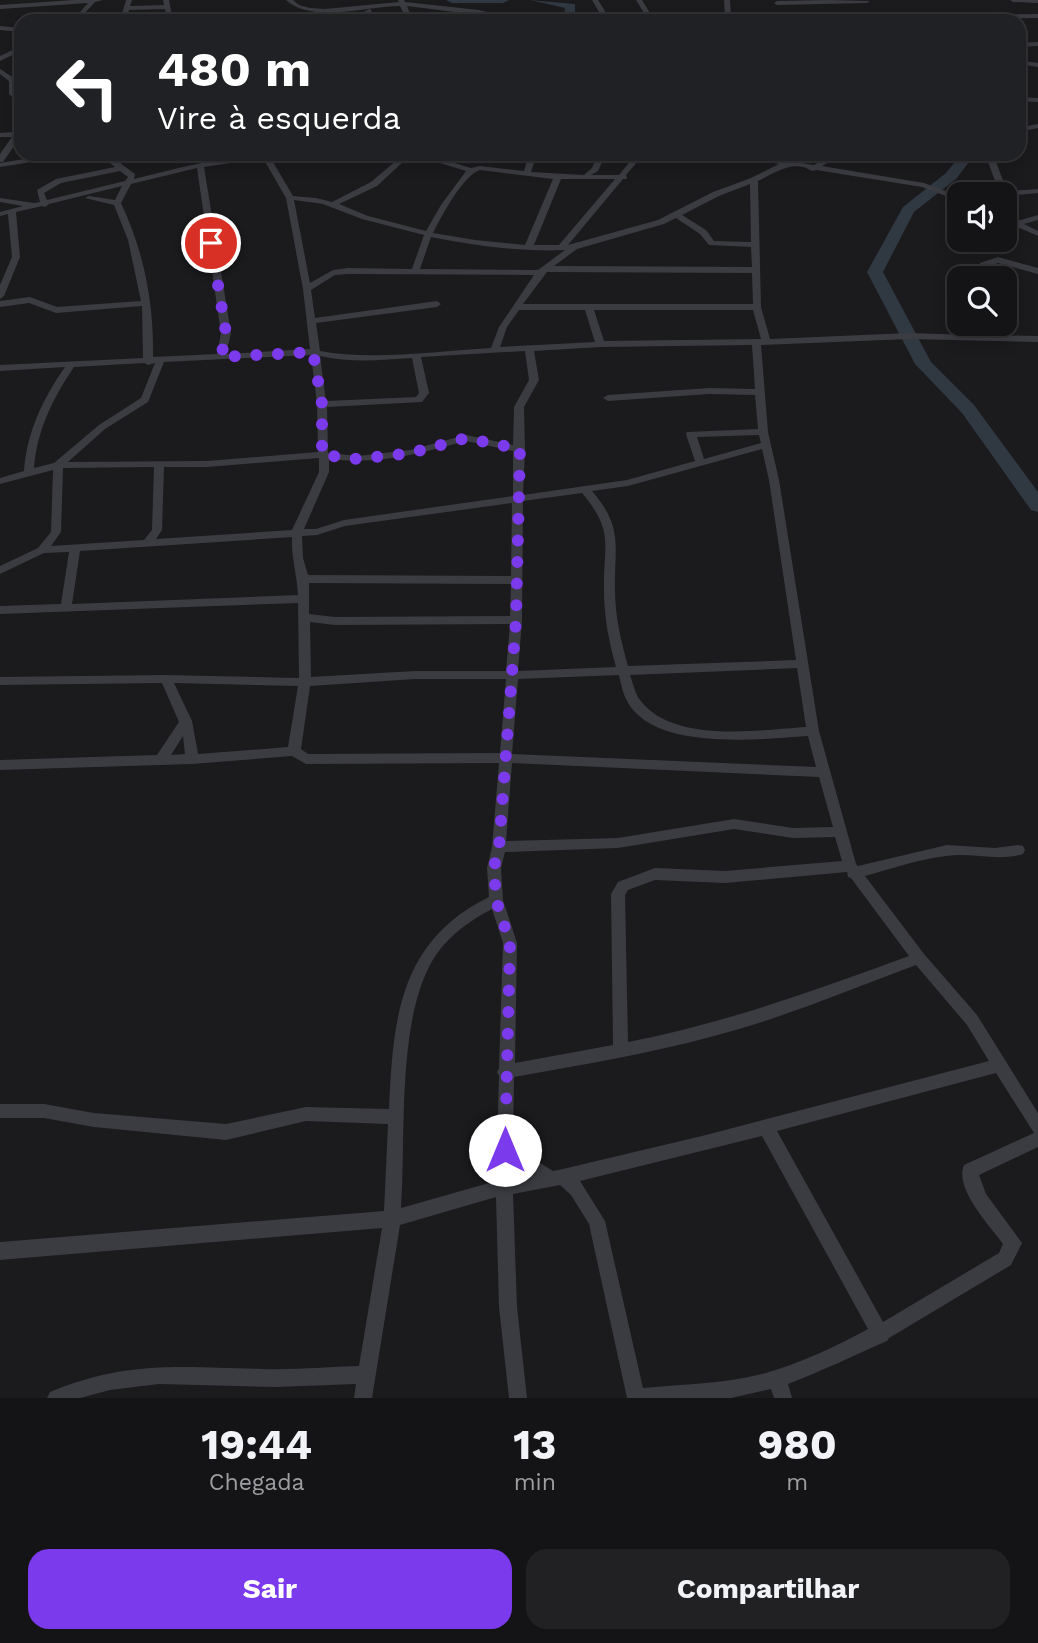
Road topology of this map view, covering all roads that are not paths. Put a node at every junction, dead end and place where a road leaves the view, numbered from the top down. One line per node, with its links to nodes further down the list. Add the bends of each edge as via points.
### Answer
1 (94, 0): 2 (street); 14 (street); 15 (street)
2 (100, 0)
3 (289, 0): 13 (street, via 293,6 322,11)
4 (714, 0): 5 (street)
5 (727, 0)
6 (1013, 0): 9 (street)
7 (777, 1): 8 (street)
8 (867, 1)
9 (1038, 1)
10 (403, 2): 13 (street); 17 (street)
11 (167, 3): 12 (street)
12 (128, 4)
13 (386, 5): 16 (street)
14 (0, 6)
15 (82, 14)
16 (367, 14)
17 (497, 14)
18 (1026, 63): 19 (street)
19 (1029, 64): 20 (street); 22 (street)
20 (1038, 65)
21 (0, 71): 23 (street)
22 (1038, 74)
23 (12, 82): 24 (street); 25 (street)
24 (0, 84)
25 (14, 96)
26 (14, 142): 40 (street)
27 (112, 161): 44 (street)
28 (208, 161): 41 (street)
29 (231, 161): 41 (street)
30 (273, 161): 59 (street)
31 (401, 161): 62 (street, via 374,184)
32 (441, 161): 47 (street)
33 (483, 161): 45 (street)
34 (531, 161): 48 (street)
35 (599, 161): 49 (street)
36 (635, 161): 51 (street)
37 (772, 161): 42 (street)
38 (826, 161): 46 (street)
39 (992, 161): 53 (street)
40 (0, 162)
41 (212, 164): 43 (street)
42 (785, 164): 46 (street); 52 (street)
43 (200, 165): 54 (street); 100 (street, via 226,333)
44 (122, 168): 54 (street, via 132,176); 63 (street, via 52,184 40,192)
45 (480, 168): 47 (street); 48 (street)
46 (812, 169): 57 (street, via 915,183)
47 (471, 170): 68 (street)
48 (527, 173): 50 (street)
49 (587, 174): 50 (street); 51 (street)
50 (558, 177): 77 (street)
51 (624, 177): 76 (street)
52 (754, 180): 66 (street); 74 (street)
53 (1000, 182)
54 (130, 183): 58 (street); 61 (street)
55 (1038, 191): 56 (street)
56 (1017, 193)
57 (947, 195)
58 (76, 198): 61 (street); 63 (street)
59 (290, 198): 62 (street); 83 (street)
60 (0, 200): 63 (street)
61 (117, 203): 85 (street, via 132,240)
62 (335, 203): 71 (street, via 366,218)
63 (42, 205): 64 (street)
64 (12, 212): 65 (street); 84 (street, via 16,257)
65 (0, 214)
66 (677, 215): 74 (street, via 712,243); 75 (street)
67 (1038, 217): 69 (street)
68 (435, 223): 71 (street); 72 (street)
69 (1017, 224)
70 (1017, 224): 73 (street)
71 (413, 229): 72 (street)
72 (429, 233): 77 (street); 79 (street)
73 (1038, 234)
74 (755, 245): 80 (street)
75 (574, 247): 76 (street); 81 (street)
76 (561, 248): 77 (street)
77 (528, 249)
78 (983, 266): 82 (street, via 994,260)
79 (416, 270): 81 (street); 83 (street, via 339,272)
80 (756, 270): 81 (street); 90 (street)
81 (543, 271): 88 (street)
82 (1038, 271)
83 (307, 289): 91 (street)
84 (0, 296)
85 (145, 303): 86 (street, via 55,310 30,300); 102 (street)
86 (0, 304)
87 (437, 304): 91 (street)
88 (515, 307): 89 (street); 97 (street)
89 (589, 307): 90 (street); 95 (street)
90 (757, 307): 94 (street)
91 (311, 321): 98 (street)
92 (979, 337): 93 (street); 94 (street)
93 (1038, 340)
94 (761, 342): 95 (street); 105 (street)
95 (600, 344): 96 (street)
96 (529, 349): 97 (street); 109 (street, via 534,380 519,407)
97 (494, 351): 99 (street)
98 (313, 352): 99 (street); 100 (street); 107 (street)
99 (416, 355): 107 (street, via 424,393 419,400)
100 (221, 357): 101 (street)
101 (160, 361): 102 (street); 113 (street, via 145,400 102,427)
102 (148, 362): 103 (street)
103 (71, 365): 104 (street); 114 (street, via 36,424)
104 (0, 368)
105 (759, 392): 106 (street); 108 (street)
106 (608, 398)
107 (322, 404): 110 (street)
108 (764, 439): 111 (street); 111 (street, via 691,434); 131 (street)
109 (520, 449): 110 (street, via 466,438 411,453 358,459); 117 (street)
110 (322, 455): 112 (street); 119 (street, via 322,482)
111 (700, 463): 116 (street)
112 (159, 464): 113 (street); 120 (street, via 157,530)
113 (58, 465): 114 (street); 118 (street)
114 (29, 472): 115 (street)
115 (0, 481)
116 (586, 491): 117 (street); 132 (street, via 606,512 611,526 610,609)
117 (519, 497): 119 (street); 125 (street)
118 (56, 532): 121 (street); 122 (street)
119 (297, 532): 120 (street); 124 (street)
120 (147, 543): 121 (street)
121 (75, 548): 122 (street); 127 (street)
122 (42, 550): 123 (street)
123 (0, 570)
124 (303, 579): 125 (street); 126 (street)
125 (514, 580): 130 (street)
126 (301, 599): 127 (street); 129 (street)
127 (66, 607): 128 (street)
128 (0, 610)
129 (303, 617): 130 (street, via 335,621); 136 (street)
130 (516, 620): 133 (street)
131 (802, 664): 132 (street); 138 (street)
132 (624, 672): 133 (street); 138 (street, via 640,712 668,729 715,734)
133 (512, 675): 136 (street); 140 (street)
134 (166, 679): 135 (street); 136 (street); 137 (street)
135 (0, 681)
136 (305, 682): 139 (street)
137 (186, 721): 141 (street); 142 (street)
138 (813, 732): 144 (street)
139 (294, 751): 140 (street, via 306,759); 141 (street)
140 (504, 758): 144 (street); 146 (street)
141 (192, 759): 142 (street)
142 (161, 760): 143 (street)
143 (0, 765)
144 (822, 772): 145 (street)
145 (840, 832): 146 (street, via 793,833 734,824 618,843); 148 (street)
146 (499, 847): 149 (street, via 494,867)
147 (1018, 850): 148 (street, via 947,850)
148 (851, 869): 150 (street); 151 (street, via 725,877 655,874 619,889)
149 (496, 900): 153 (street, via 510,943); 155 (street, via 455,923 418,973 404,1040)
150 (919, 958): 151 (street, via 714,1030); 152 (street, via 972,1020)
151 (621, 1051): 153 (street)
152 (998, 1065): 156 (street); 157 (street)
153 (505, 1072): 159 (street)
154 (0, 1111): 155 (street, via 44,1111 226,1132 306,1114)
155 (397, 1117): 162 (street)
156 (766, 1127): 160 (street); 164 (street)
157 (1038, 1128)
158 (1038, 1139): 164 (street, via 970,1171 978,1194 1013,1243 1004,1259)
159 (505, 1150): 160 (street); 161 (street)
160 (556, 1177): 161 (street); 170 (street, via 577,1189 597,1222)
161 (504, 1186): 162 (street); 169 (street, via 508,1307)
162 (392, 1219): 163 (street); 165 (street)
163 (0, 1251)
164 (881, 1335): 166 (street)
165 (366, 1375): 167 (street, via 144,1374 95,1383); 168 (street)
166 (777, 1378): 170 (street); 171 (street)
167 (56, 1398)
168 (363, 1398)
169 (518, 1398)
170 (636, 1398)
171 (783, 1398)

